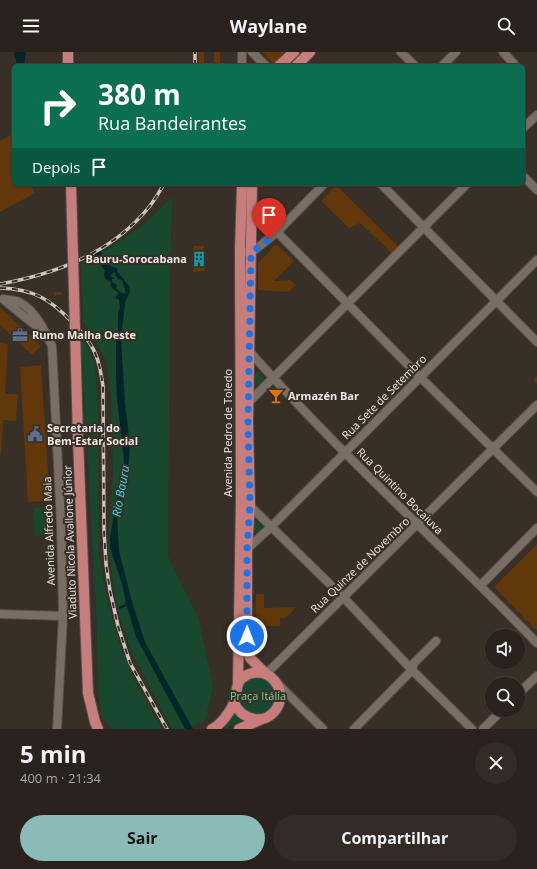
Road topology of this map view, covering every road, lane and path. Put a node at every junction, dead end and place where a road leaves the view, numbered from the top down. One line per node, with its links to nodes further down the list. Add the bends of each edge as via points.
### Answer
1 (68, 52): 9 (main road)
2 (242, 52): 10 (street)
3 (252, 52): 11 (street)
4 (294, 52): 12 (main road)
5 (310, 52): 13 (main road)
6 (401, 52): 14 (street)
7 (456, 52): 15 (street)
8 (503, 52): 16 (street)
9 (68, 64)
10 (242, 64)
11 (264, 64)
12 (281, 64)
13 (298, 64)
14 (413, 64)
15 (444, 64)
16 (514, 64)
17 (537, 115): 18 (street)
18 (525, 126)
19 (525, 178): 26 (street)
20 (71, 186): 68 (main road, Viaduto Nicola Avallone Júnior, bridge, via 88,693)
21 (242, 186): 29 (main road, Avenida Pedro de Toledo)
22 (252, 186): 30 (main road, Avenida Pedro de Toledo)
23 (322, 186): 28 (street)
24 (383, 186): 27 (street)
25 (465, 186): 27 (street)
26 (537, 190)
27 (424, 226): 32 (street); 33 (street)
28 (277, 232): 30 (street); 33 (street)
29 (240, 251): 30 (street); 41 (main road, Avenida Pedro de Toledo)
30 (251, 253): 36 (main road, Avenida Pedro de Toledo)
31 (537, 260): 32 (street, Rua Sete de Setembro)
32 (496, 300): 35 (street); 37 (street, Rua Sete de Setembro)
33 (348, 304): 37 (street); 38 (street)
34 (47, 334): 34 (street, Avenida Alfredo Maia, via 28,308 3,299); 54 (street, Avenida Alfredo Maia, via 52,346)
35 (537, 342)
36 (250, 352): 38 (street, Rua Quintino Bocaiuva); 39 (main road, Avenida Pedro de Toledo)
37 (420, 377): 42 (street); 43 (street, Rua Sete de Setembro)
38 (273, 379): 39 (street); 43 (street, Rua Quintino Bocaiuva)
39 (249, 402): 41 (main road, Avenida Pedro de Toledo)
40 (537, 405): 42 (street, Rua Quinze de Novembro)
41 (244, 424): 45 (main road, Avenida Pedro de Toledo); 46 (main road, Avenida Pedro de Toledo)
42 (493, 449): 44 (street); 47 (street, Rua Quinze de Novembro)
43 (345, 452): 47 (street, Rua Quintino Bocaiuva); 48 (street, Rua Sete de Setembro)
44 (537, 492)
45 (241, 498): 46 (street); 50 (main road, Avenida Pedro de Toledo)
46 (250, 505): 48 (street); 50 (main road, Avenida Pedro de Toledo)
47 (418, 524): 51 (street, Rua Quintino Bocaiuva); 52 (street, Rua Quinze de Novembro)
48 (272, 526): 50 (street, Rua Sete de Setembro); 52 (street)
49 (537, 528): 51 (street)
50 (244, 550): 58 (main road, Avenida Pedro de Toledo, via 247,652); 60 (main road, Avenida Pedro de Toledo)
51 (481, 585): 56 (street, Rua Quintino Bocaiuva)
52 (343, 597): 57 (street); 58 (street, Rua Quinze de Novembro)
53 (0, 614): 54 (street)
54 (63, 616): 67 (street, Avenida Alfredo Maia)
55 (436, 640): 57 (street, via 414,663)
56 (537, 643)
57 (412, 670): 71 (street); 72 (street)
58 (266, 674): 60 (main road, via 251,673); 61 (main road)
59 (537, 676): 62 (street)
60 (238, 682): 63 (main road)
61 (277, 683): 65 (main road, via 281,699 278,706 274,713); 70 (street)
62 (525, 687)
63 (234, 703): 65 (main road, via 241,714); 66 (main road, via 225,717)
64 (495, 717): 73 (street)
65 (260, 720): 69 (main road)
66 (213, 728)
67 (57, 729)
68 (98, 729)
69 (239, 729)
70 (323, 729)
71 (354, 729)
72 (472, 729)
73 (482, 729)

